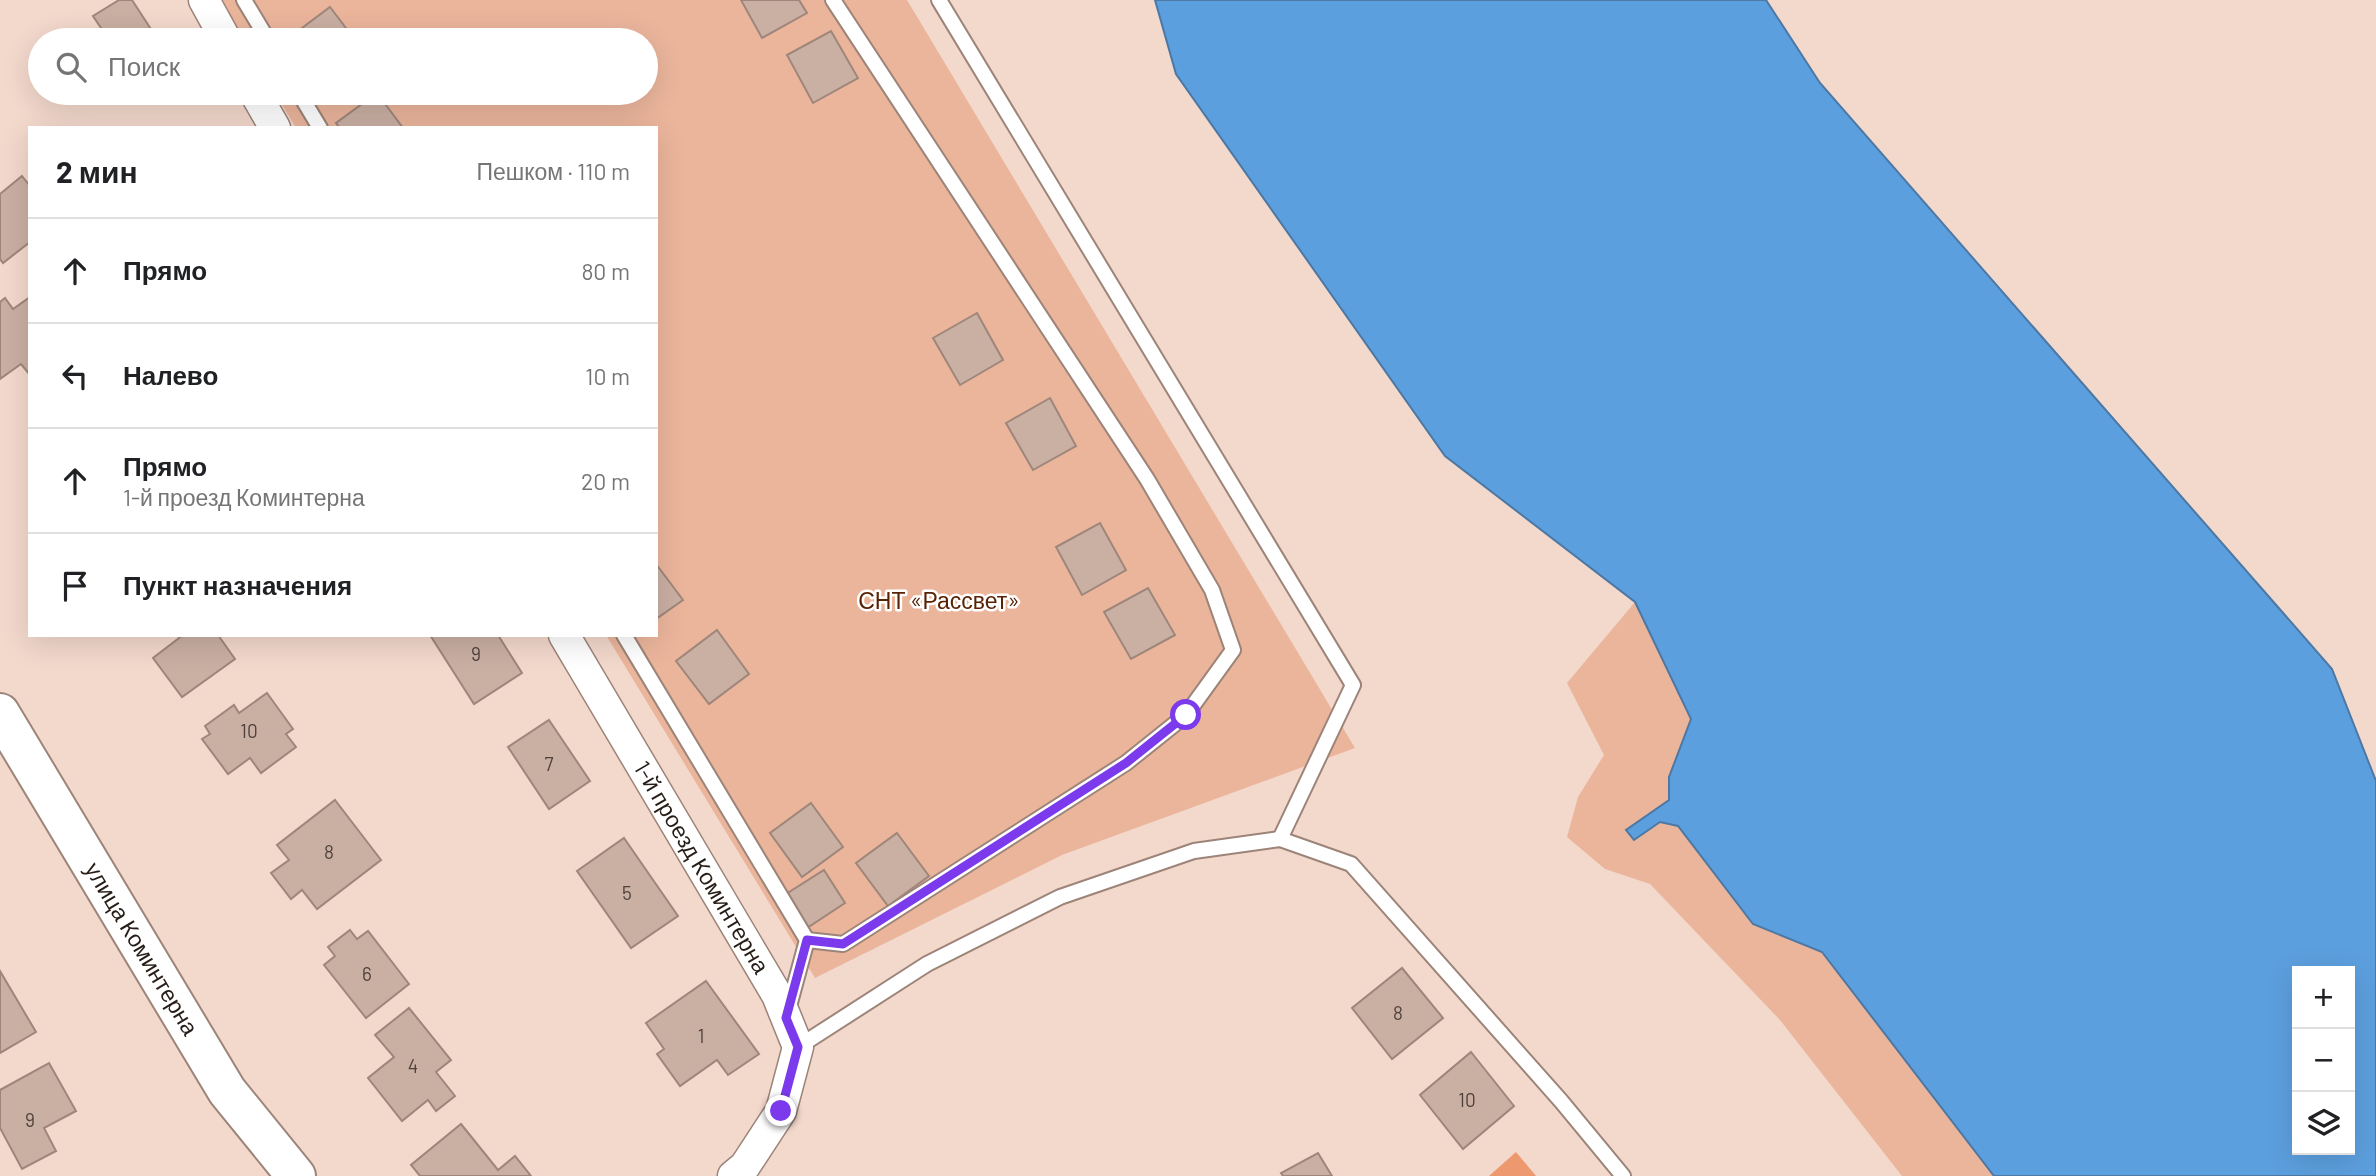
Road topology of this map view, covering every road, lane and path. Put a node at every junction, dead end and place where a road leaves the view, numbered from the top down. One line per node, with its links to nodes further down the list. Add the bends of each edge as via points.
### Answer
1 (204, 0): 5 (street)
2 (244, 0): 6 (lane)
3 (833, 0): 15 (lane, via 1147,479 1212,590 1233,650 1186,715 1126,763 843,944)
4 (939, 0): 14 (lane, via 1353,685)
5 (219, 28)
6 (261, 28)
7 (263, 105): 9 (street)
8 (306, 105): 10 (lane)
9 (274, 126)
10 (319, 126)
11 (565, 637): 16 (street, 1-й проезд Коминтерна, via 777,995)
12 (625, 637): 15 (lane)
13 (0, 713): 18 (street, улица Коминтерна, via 227,1091)
14 (1280, 839): 17 (lane, via 1194,850 1060,897 927,964); 20 (lane, via 1351,864)
15 (807, 940): 16 (lane)
16 (786, 1018): 17 (street, 1-й проезд Коминтерна)
17 (798, 1047): 19 (street, via 781,1111 745,1166)
18 (296, 1176)
19 (733, 1176)
20 (1623, 1176)

